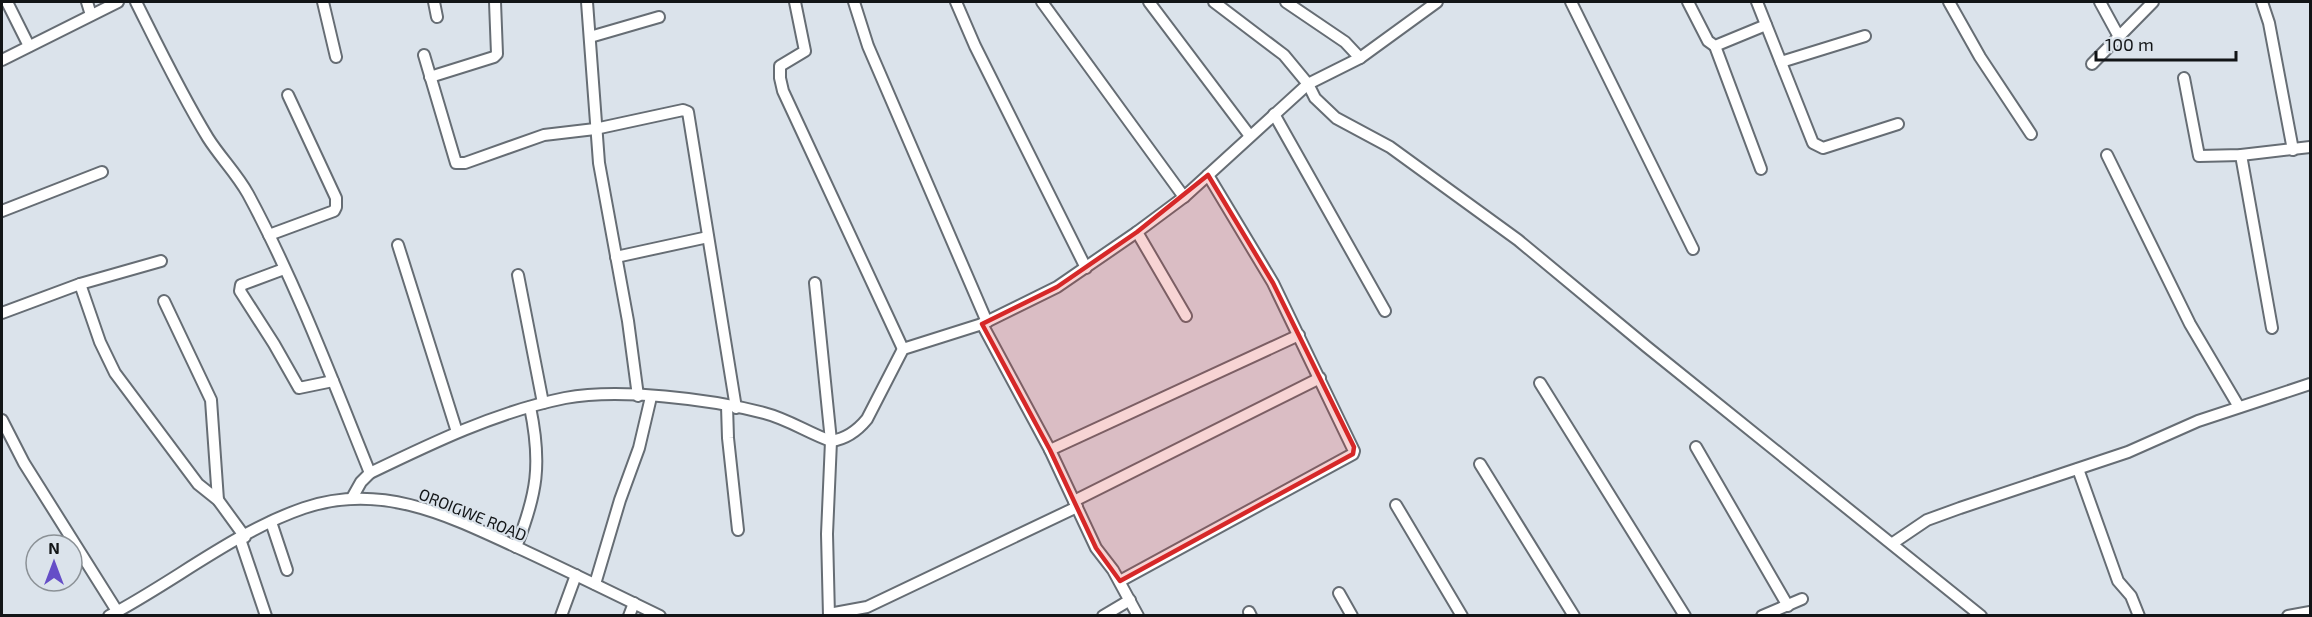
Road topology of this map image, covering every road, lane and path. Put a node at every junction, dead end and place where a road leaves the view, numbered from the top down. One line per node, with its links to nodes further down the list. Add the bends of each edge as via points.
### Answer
1 (7, 2): 31 (street)
2 (87, 2): 24 (street)
3 (118, 2): 24 (street)
4 (135, 2): 58 (street, via 180,90 247,192)
5 (323, 2): 34 (street)
6 (434, 2): 25 (street)
7 (495, 2): 39 (street, via 497,54)
8 (587, 2): 30 (street)
9 (795, 2): 76 (street, via 805,51 780,66 783,91)
10 (854, 2): 73 (street, via 868,46)
11 (957, 2): 64 (street, via 975,46)
12 (1042, 2): 55 (street)
13 (1149, 2): 47 (street)
14 (1214, 2): 41 (street, via 1284,55)
15 (1286, 2): 35 (street, via 1345,42)
16 (1436, 2): 35 (street)
17 (1571, 2): 61 (street)
18 (1688, 2): 32 (street)
19 (1757, 2): 27 (street)
20 (1948, 2): 46 (street)
21 (2100, 2): 28 (street)
22 (2153, 2): 28 (street)
23 (2262, 2): 49 (street)
24 (91, 15): 31 (street)
25 (437, 17)
26 (659, 17): 30 (street)
27 (1766, 25): 32 (street); 37 (street)
28 (2118, 35): 38 (street)
29 (1864, 36): 37 (street)
30 (590, 37): 45 (street)
31 (29, 46): 36 (street)
32 (1715, 46): 52 (street)
33 (424, 55): 39 (street)
34 (336, 57)
35 (1360, 58): 41 (street)
36 (2, 60)
37 (1781, 62): 44 (street, via 1817,147)
38 (2092, 64)
39 (430, 76): 45 (street, via 456,164 544,135)
40 (2184, 78): 51 (street, via 2197,153)
41 (1308, 84): 43 (street); 102 (street, via 1315,98 1336,118 1390,147 1518,240)
42 (288, 95): 58 (street, via 337,203 334,211)
43 (1274, 114): 47 (street); 70 (street)
44 (1898, 124)
45 (595, 129): 59 (street, via 682,110 688,112); 62 (street)
46 (2031, 134)
47 (1250, 136): 54 (street)
48 (2310, 147): 49 (street)
49 (2293, 150): 51 (street)
50 (2107, 155): 86 (street, via 2190,324)
51 (2241, 155): 74 (street)
52 (1761, 169)
53 (102, 172): 56 (street)
54 (1208, 175): 55 (street); 75 (street, via 1273,282)
55 (1184, 197): 57 (street)
56 (2, 211)
57 (1137, 232): 64 (street); 72 (street)
58 (269, 235): 65 (street)
59 (708, 237): 62 (street); 85 (street)
60 (398, 245): 88 (street)
61 (1694, 249)
62 (616, 257): 81 (street)
63 (161, 261): 68 (street)
64 (1086, 268): 73 (street, via 1037,298)
65 (284, 269): 78 (street); 78 (street, via 241,285 240,291 299,387)
66 (518, 275): 83 (street)
67 (815, 283): 89 (street)
68 (80, 284): 71 (street); 96 (street, via 115,373 198,484)
69 (164, 301): 96 (street, via 208,392)
70 (1384, 311)
71 (2, 313)
72 (1186, 316)
73 (984, 323): 76 (street); 91 (street)
74 (2272, 328)
75 (1299, 335): 77 (street); 91 (street)
76 (903, 349): 89 (street, via 867,419 850,434)
77 (1320, 378): 97 (street); 106 (street, via 1354,447 1353,454)
78 (333, 381): 94 (street)
79 (1540, 383): 125 (street)
80 (2310, 384): 86 (street)
81 (638, 396): 82 (street); 83 (street, via 583,396)
82 (651, 397): 85 (street); 107 (street, via 639,448)
83 (543, 404): 84 (street)
84 (530, 407): 88 (street); 103 (street, via 537,460 535,491)
85 (732, 407): 89 (street, via 783,419); 100 (street, via 728,438)
86 (2239, 407): 93 (street)
87 (2, 420): 114 (street)
88 (457, 432): 94 (street)
89 (831, 441): 119 (street)
90 (1696, 447): 112 (street)
91 (1050, 450): 97 (street)
92 (1480, 464): 124 (street)
93 (2078, 469): 102 (street, via 1927,520); 128 (street, via 2118,581 2131,596)
94 (370, 473): 95 (street)
95 (352, 498): 99 (street, OROIGWE ROAD, via 314,505); 103 (street, OROIGWE ROAD, via 423,507)
96 (218, 500): 101 (street)
97 (1075, 504): 106 (street, via 1096,548); 119 (street, via 867,607)
98 (1396, 506): 123 (street)
99 (271, 522): 101 (street, OROIGWE ROAD); 104 (street)
100 (738, 530)
101 (242, 538): 114 (street, OROIGWE ROAD); 115 (street)
102 (1893, 543): 127 (street)
103 (516, 547): 105 (street, OROIGWE ROAD)
104 (287, 570)
105 (576, 575): 107 (street, OROIGWE ROAD); 116 (street)
106 (1120, 581): 110 (street)
107 (595, 584): 111 (street, OROIGWE ROAD)
108 (1339, 593): 122 (street)
109 (1802, 599): 112 (street)
110 (1130, 600): 120 (street); 121 (street)
111 (634, 603): 117 (street); 118 (street, OROIGWE ROAD)
112 (1788, 606): 126 (street)
113 (2310, 612): 129 (street)
114 (113, 613)
115 (266, 615)
116 (561, 615)
117 (628, 615)
118 (660, 615)
119 (829, 615)
120 (1103, 615)
121 (1138, 615)
122 (1352, 615)
123 (1462, 615)
124 (1574, 615)
125 (1685, 615)
126 (1762, 615)
127 (1981, 615)
128 (2139, 615)
129 (2288, 615)

